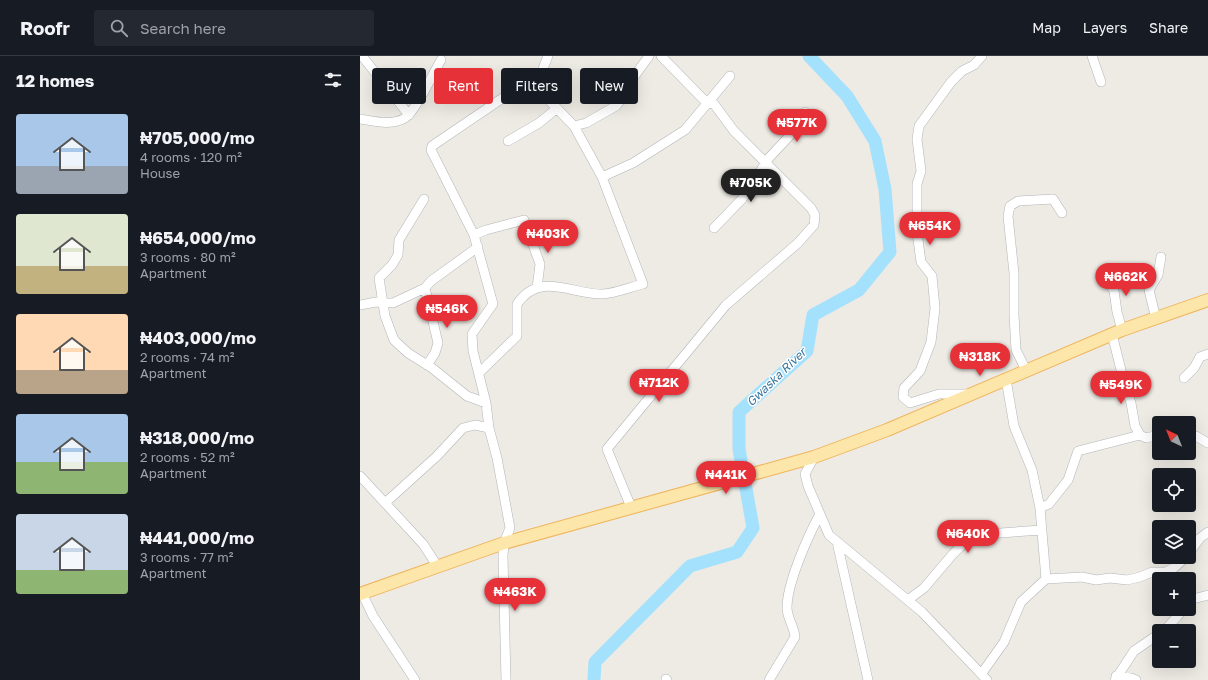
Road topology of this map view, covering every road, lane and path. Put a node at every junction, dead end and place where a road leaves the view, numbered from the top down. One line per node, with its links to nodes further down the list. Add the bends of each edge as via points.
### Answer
1 (362, 56): 16 (street)
2 (548, 56): 8 (street)
3 (649, 56): 18 (street, via 633,78 629,90 616,106 586,124)
4 (661, 56): 12 (street)
5 (982, 56): 42 (street, via 951,82 920,126 917,139 921,171 917,184 917,232 921,262 932,276 935,308 931,342 920,371 904,388 903,397 910,404 939,394)
6 (1092, 56): 10 (street)
7 (440, 60): 16 (street)
8 (543, 68)
9 (730, 76): 12 (street)
10 (1101, 82)
11 (501, 99): 25 (street, via 432,146 430,150)
12 (707, 103): 20 (street, via 714,104 734,131); 21 (street, via 685,130 633,163)
13 (551, 104): 14 (street)
14 (556, 109): 18 (street); 19 (street, via 539,123)
15 (806, 112): 20 (street, via 795,130)
16 (409, 115): 17 (street, via 404,119 385,123)
17 (360, 119)
18 (574, 126): 21 (street)
19 (508, 141)
20 (766, 163): 24 (street, via 742,199); 52 (street, via 811,208 815,215 814,224 798,243 726,305 607,449)
21 (602, 178): 30 (street, via 643,284 601,294 558,286)
22 (424, 199): 32 (street, via 399,240 398,255 379,278)
23 (1062, 213): 38 (street, via 1053,199 1018,201 1010,206 1008,216 1014,273 1016,350)
24 (714, 228)
25 (474, 235): 26 (street); 30 (street, via 524,220 540,264)
26 (478, 247): 29 (street); 39 (street, via 493,304 472,334 473,351)
27 (1161, 257): 34 (street, via 1158,275 1149,290)
28 (1104, 276): 35 (street, via 1114,290)
29 (424, 288): 32 (street, via 393,303); 37 (street, via 438,343)
30 (537, 288): 39 (street, via 517,304 517,336)
31 (1207, 301): 34 (main road)
32 (384, 303): 33 (street); 37 (street, via 385,316 394,340)
33 (360, 305)
34 (1156, 319): 35 (main road)
35 (1117, 332): 38 (main road); 45 (street, via 1124,382)
36 (1208, 354): 40 (street, via 1200,357)
37 (427, 365): 43 (street, via 467,396)
38 (1026, 370): 41 (main road)
39 (479, 373): 43 (street)
40 (1184, 378)
41 (1006, 379): 42 (main road); 53 (street, via 1014,426 1032,470)
42 (971, 394): 49 (main road, via 887,430)
43 (486, 403): 44 (street)
44 (490, 428): 51 (street, via 475,425 463,428 437,456); 57 (street, via 510,528)
45 (1140, 435): 47 (street, via 1146,438); 53 (street, via 1078,451 1068,480 1049,504)
46 (1196, 436): 48 (street)
47 (1152, 437)
48 (1208, 443)
49 (814, 457): 52 (main road); 54 (street, via 806,474)
50 (360, 476): 51 (street)
51 (385, 503): 61 (street, via 423,544)
52 (631, 506): 57 (main road)
53 (1040, 508): 55 (street)
54 (820, 514): 58 (street, via 829,535); 74 (street, via 803,550 790,590 788,617 794,627 795,637)
55 (1042, 530): 62 (street); 66 (street, via 972,535 924,588)
56 (1208, 532): 59 (street)
57 (504, 542): 61 (main road); 73 (street)
58 (838, 542): 66 (street); 75 (street)
59 (1196, 543)
60 (1178, 564): 62 (street, via 1166,572 1152,572 1127,580 1096,580 1082,576)
61 (438, 566): 63 (main road)
62 (1046, 579): 70 (street, via 1021,602 1004,642)
63 (361, 593): 72 (street)
64 (1208, 595): 65 (street)
65 (1196, 598)
66 (908, 600): 70 (street)
67 (1178, 616): 68 (street)
68 (1170, 624)
69 (1152, 639): 71 (street, via 1134,651)
70 (984, 677)
71 (1116, 678): 76 (street)
72 (415, 680)
73 (506, 680)
74 (768, 680)
75 (868, 680)
76 (1136, 680)

